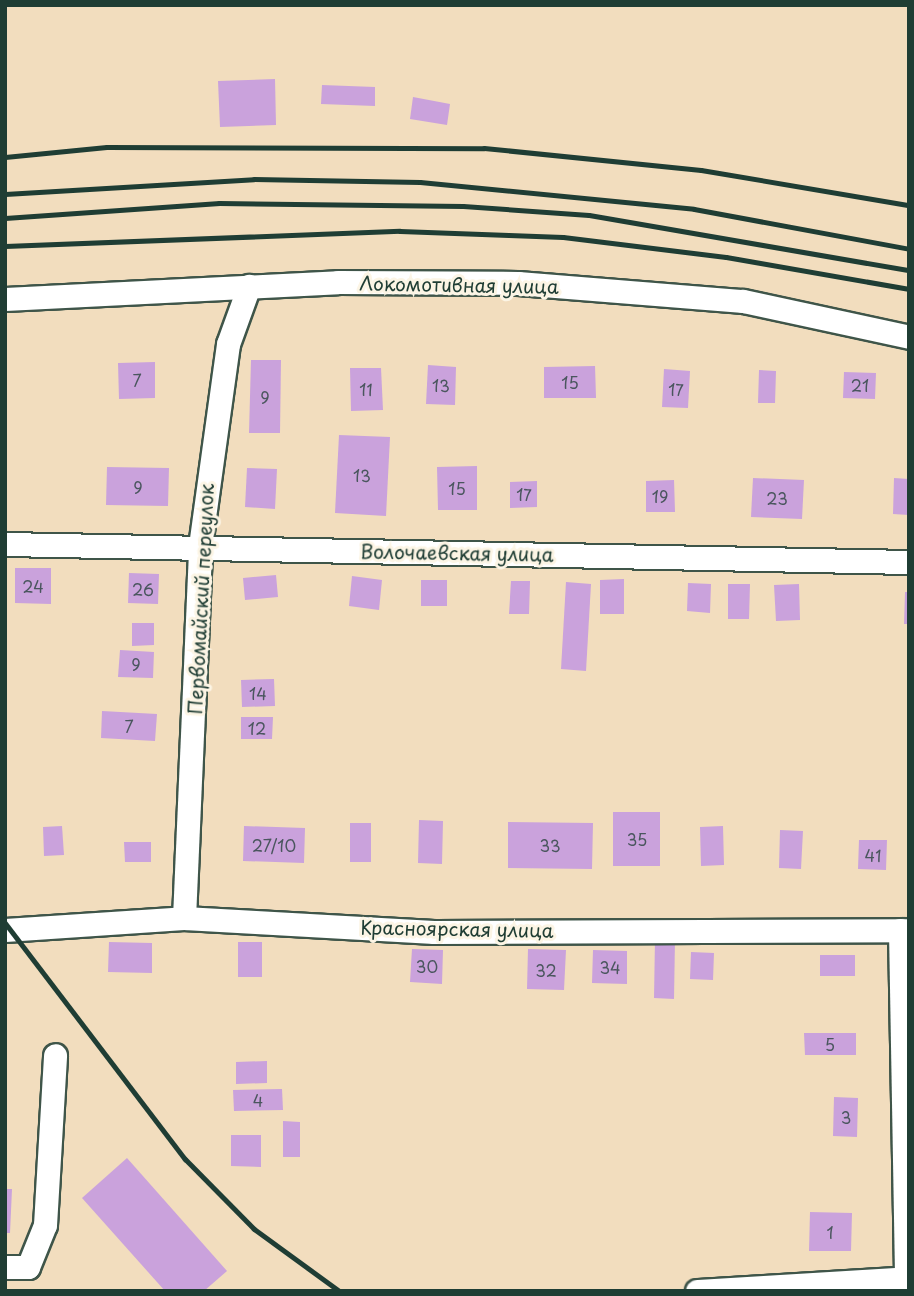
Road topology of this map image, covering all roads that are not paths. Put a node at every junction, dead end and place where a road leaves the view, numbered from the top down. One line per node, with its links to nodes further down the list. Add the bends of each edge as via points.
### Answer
1 (249, 286): 2 (street, Локомотивная улица); 3 (street, Локомотивная улица, via 518,283 743,301); 5 (street, Первомайский переулок, via 228,344)
2 (5, 299)
3 (909, 337)
4 (5, 544): 5 (street, Волочаевская улица)
5 (200, 546): 6 (street, Волочаевская улица); 7 (street, Первомайский переулок)
6 (909, 562)
7 (184, 918): 8 (street, Красноярская улица); 9 (street, Красноярская улица, via 434,932)
8 (5, 930)
9 (904, 930): 12 (street)
10 (55, 1055): 11 (street, via 46,1225 28,1267)
11 (5, 1268)
12 (907, 1278): 13 (street)
13 (698, 1291)

